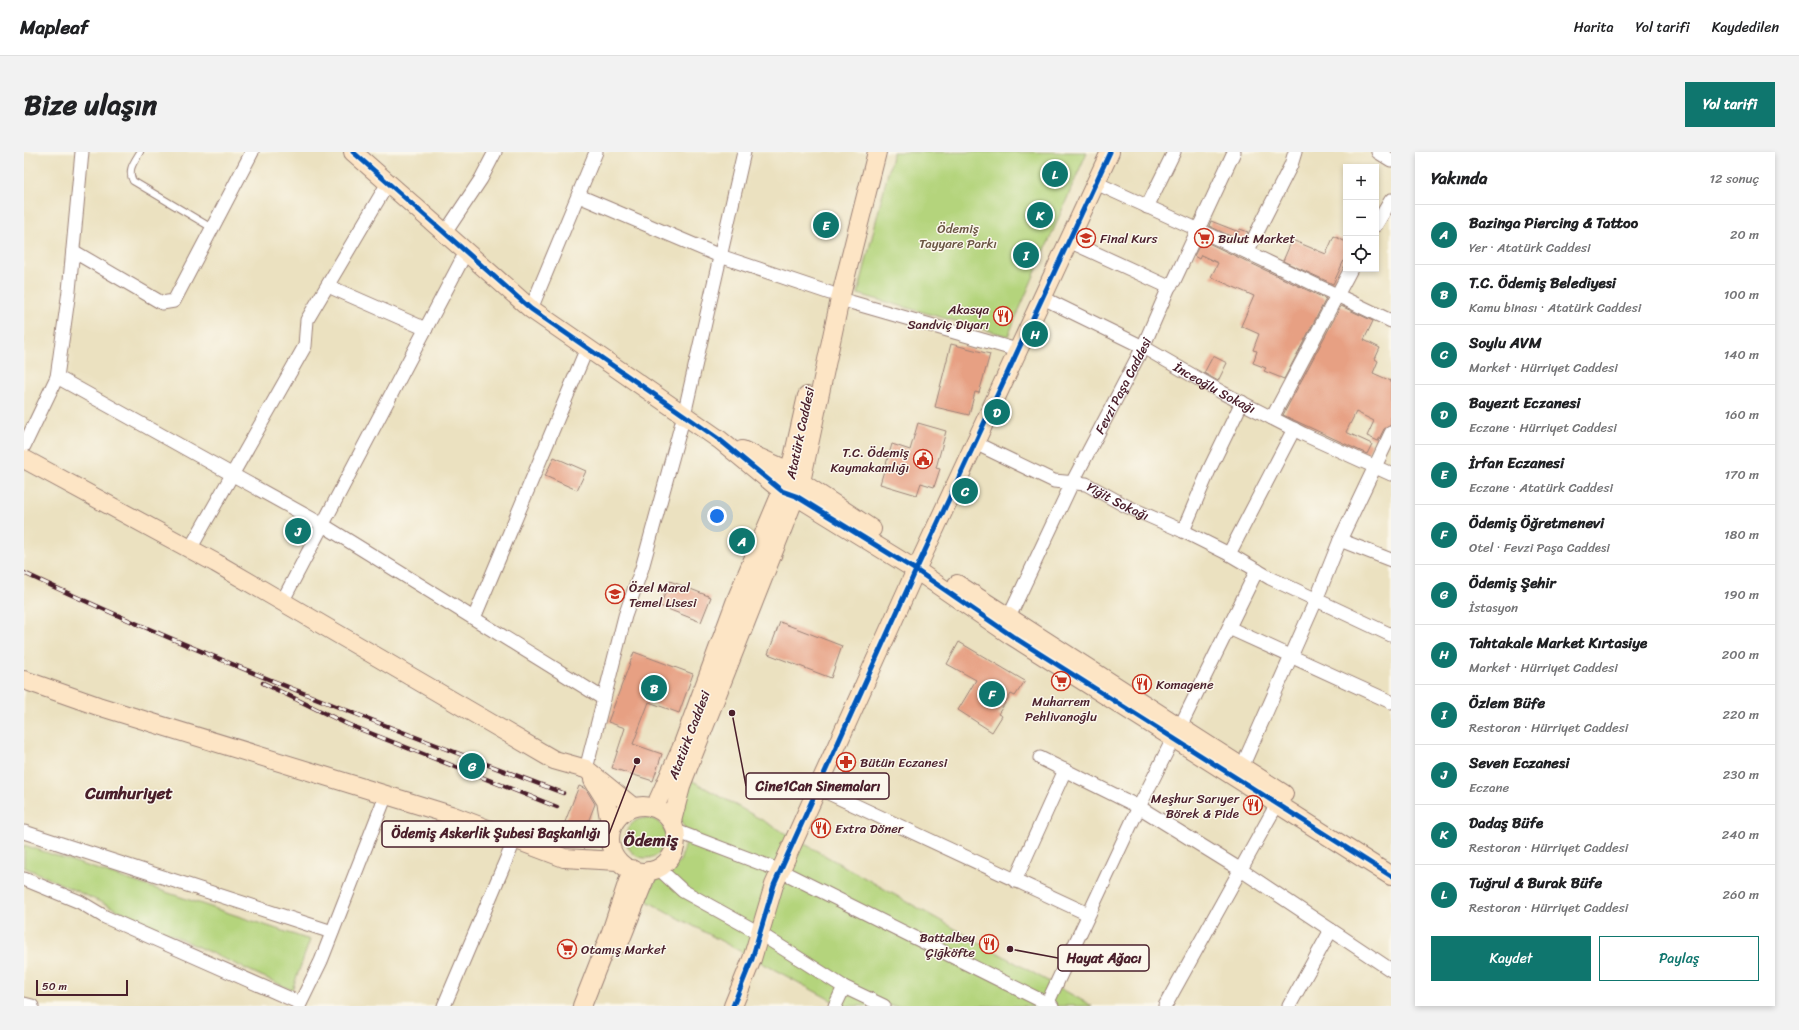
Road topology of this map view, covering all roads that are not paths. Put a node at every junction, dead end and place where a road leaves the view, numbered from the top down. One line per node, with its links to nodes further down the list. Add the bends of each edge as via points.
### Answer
1 (82, 152): 26 (street)
2 (140, 152): 22 (lane, via 131,167 131,177 134,181)
3 (252, 152): 22 (street)
4 (354, 152): 16 (street)
5 (495, 152): 24 (street, via 481,179)
6 (596, 152): 18 (street)
7 (744, 152): 29 (street)
8 (865, 152): 34 (street, Atatürk Caddesi)
9 (877, 152): 34 (street, Atatürk Caddesi)
10 (1110, 152): 17 (street)
11 (1174, 152): 20 (street)
12 (1234, 152): 23 (street, Fevzi Paşa Caddesi)
13 (1296, 152): 28 (street)
14 (1378, 152): 15 (street)
15 (1391, 160)
16 (388, 183): 24 (street); 31 (street)
17 (1096, 183): 20 (street); 25 (street)
18 (579, 196): 29 (street); 36 (street)
19 (1391, 200): 21 (street)
20 (1147, 207): 23 (street)
21 (1379, 220)
22 (212, 228): 26 (street, via 174,301 162,303)
23 (1199, 230): 28 (street); 32 (street, Fevzi Paşa Caddesi)
24 (445, 233): 27 (street)
25 (1069, 241): 32 (street); 35 (street)
26 (73, 251): 42 (street)
27 (466, 252): 36 (street); 38 (street)
28 (1247, 252): 33 (street)
29 (720, 256): 34 (street); 44 (street)
30 (1348, 272): 33 (street)
31 (328, 286): 38 (street); 53 (street, via 307,320 305,346)
32 (1169, 287): 39 (street, Fevzi Paşa Caddesi)
33 (1336, 294): 37 (street); 45 (street)
34 (835, 296): 41 (street); 55 (street, Atatürk Caddesi)
35 (1041, 298): 39 (street, İnceoğlu Sokağı); 41 (street)
36 (531, 309): 40 (street)
37 (1391, 321)
38 (426, 329): 56 (street)
39 (1143, 347): 43 (street, İnceoğlu Sokağı); 54 (street, Fevzi Paşa Caddesi)
40 (587, 348): 44 (street); 67 (street)
41 (1018, 350): 48 (street)
42 (57, 377): 49 (street); 53 (street)
43 (1242, 402): 45 (street, İnceoğlu Sokağı); 57 (street)
44 (684, 415): 55 (street); 72 (street, via 642,568 625,616)
45 (1272, 418): 46 (street, İnceoğlu Sokağı)
46 (1294, 429): 51 (street, İnceoğlu Sokağı); 60 (street)
47 (1391, 433): 51 (street)
48 (975, 443): 54 (street, Yiğit Sokağı, via 1054,481); 62 (street)
49 (24, 446)
50 (24, 459): 59 (street)
51 (1374, 467): 52 (street, İnceoğlu Sokağı); 58 (street)
52 (1391, 474)
53 (232, 475): 56 (street); 59 (street)
54 (1072, 483): 57 (street, Yiğit Sokağı, via 1086,484 1126,506); 66 (street, Fevzi Paşa Caddesi)
55 (792, 485): 62 (street); 83 (street, Atatürk Caddesi, via 736,600 681,749); 85 (street, Atatürk Caddesi, via 682,783)
56 (323, 525): 65 (street); 67 (street)
57 (1183, 531): 60 (street, Yiğit Sokağı)
58 (1340, 540): 61 (street); 64 (street)
59 (190, 549): 65 (street)
60 (1229, 554): 63 (street, Yiğit Sokağı)
61 (1391, 560)
62 (918, 565): 66 (street); 74 (street, via 1012,636); 79 (street)
63 (1257, 570): 64 (street, Yiğit Sokağı); 68 (street)
64 (1316, 600): 69 (street, Yiğit Sokağı); 70 (street)
65 (282, 602): 77 (street, via 554,760)
66 (1009, 617): 74 (street)
67 (474, 618): 72 (street)
68 (1229, 628): 70 (street); 74 (street)
69 (1391, 635)
70 (1290, 657): 73 (street); 76 (street)
71 (24, 680): 80 (street, via 98,706)
72 (604, 699): 77 (street)
73 (1391, 702)
74 (1177, 733): 76 (street); 81 (street); 84 (street)
75 (1040, 758): 78 (street)
76 (1242, 766): 89 (street)
77 (586, 769): 82 (street); 86 (street, via 606,801)
78 (1065, 770): 84 (street); 95 (street)
79 (818, 788): 92 (street); 95 (street)
80 (386, 795): 88 (street, via 451,815); 98 (street)
81 (1277, 804): 91 (street); 93 (street)
82 (633, 807): 83 (street); 86 (street, via 623,812)
83 (655, 807): 85 (street, via 664,813)
84 (1139, 807): 91 (street); 96 (street)
85 (674, 826): 90 (street, via 676,842 667,862); 92 (street)
86 (611, 830): 90 (street, via 613,852)
87 (24, 832): 98 (street)
88 (515, 839): 90 (street, via 564,858); 106 (street)
89 (1391, 864)
90 (639, 867): 99 (street); 107 (street); 108 (street)
91 (1241, 870): 97 (street); 112 (street)
92 (781, 871): 99 (street); 104 (street)
93 (1391, 876)
94 (24, 879): 103 (street, via 80,902 106,917)
95 (1015, 881): 96 (street)
96 (1088, 914): 104 (street)
97 (1331, 930): 100 (street); 113 (street)
98 (332, 932): 103 (street)
99 (759, 933): 101 (street); 109 (street, via 752,959)
100 (1391, 970)
101 (844, 987): 110 (street); 111 (street)
102 (24, 1004): 105 (street)
103 (299, 1005)
104 (1048, 1005)
105 (32, 1006)
106 (444, 1006)
107 (582, 1006)
108 (595, 1006)
109 (733, 1006)
110 (835, 1006)
111 (884, 1006)
112 (1165, 1006)
113 (1289, 1006)

